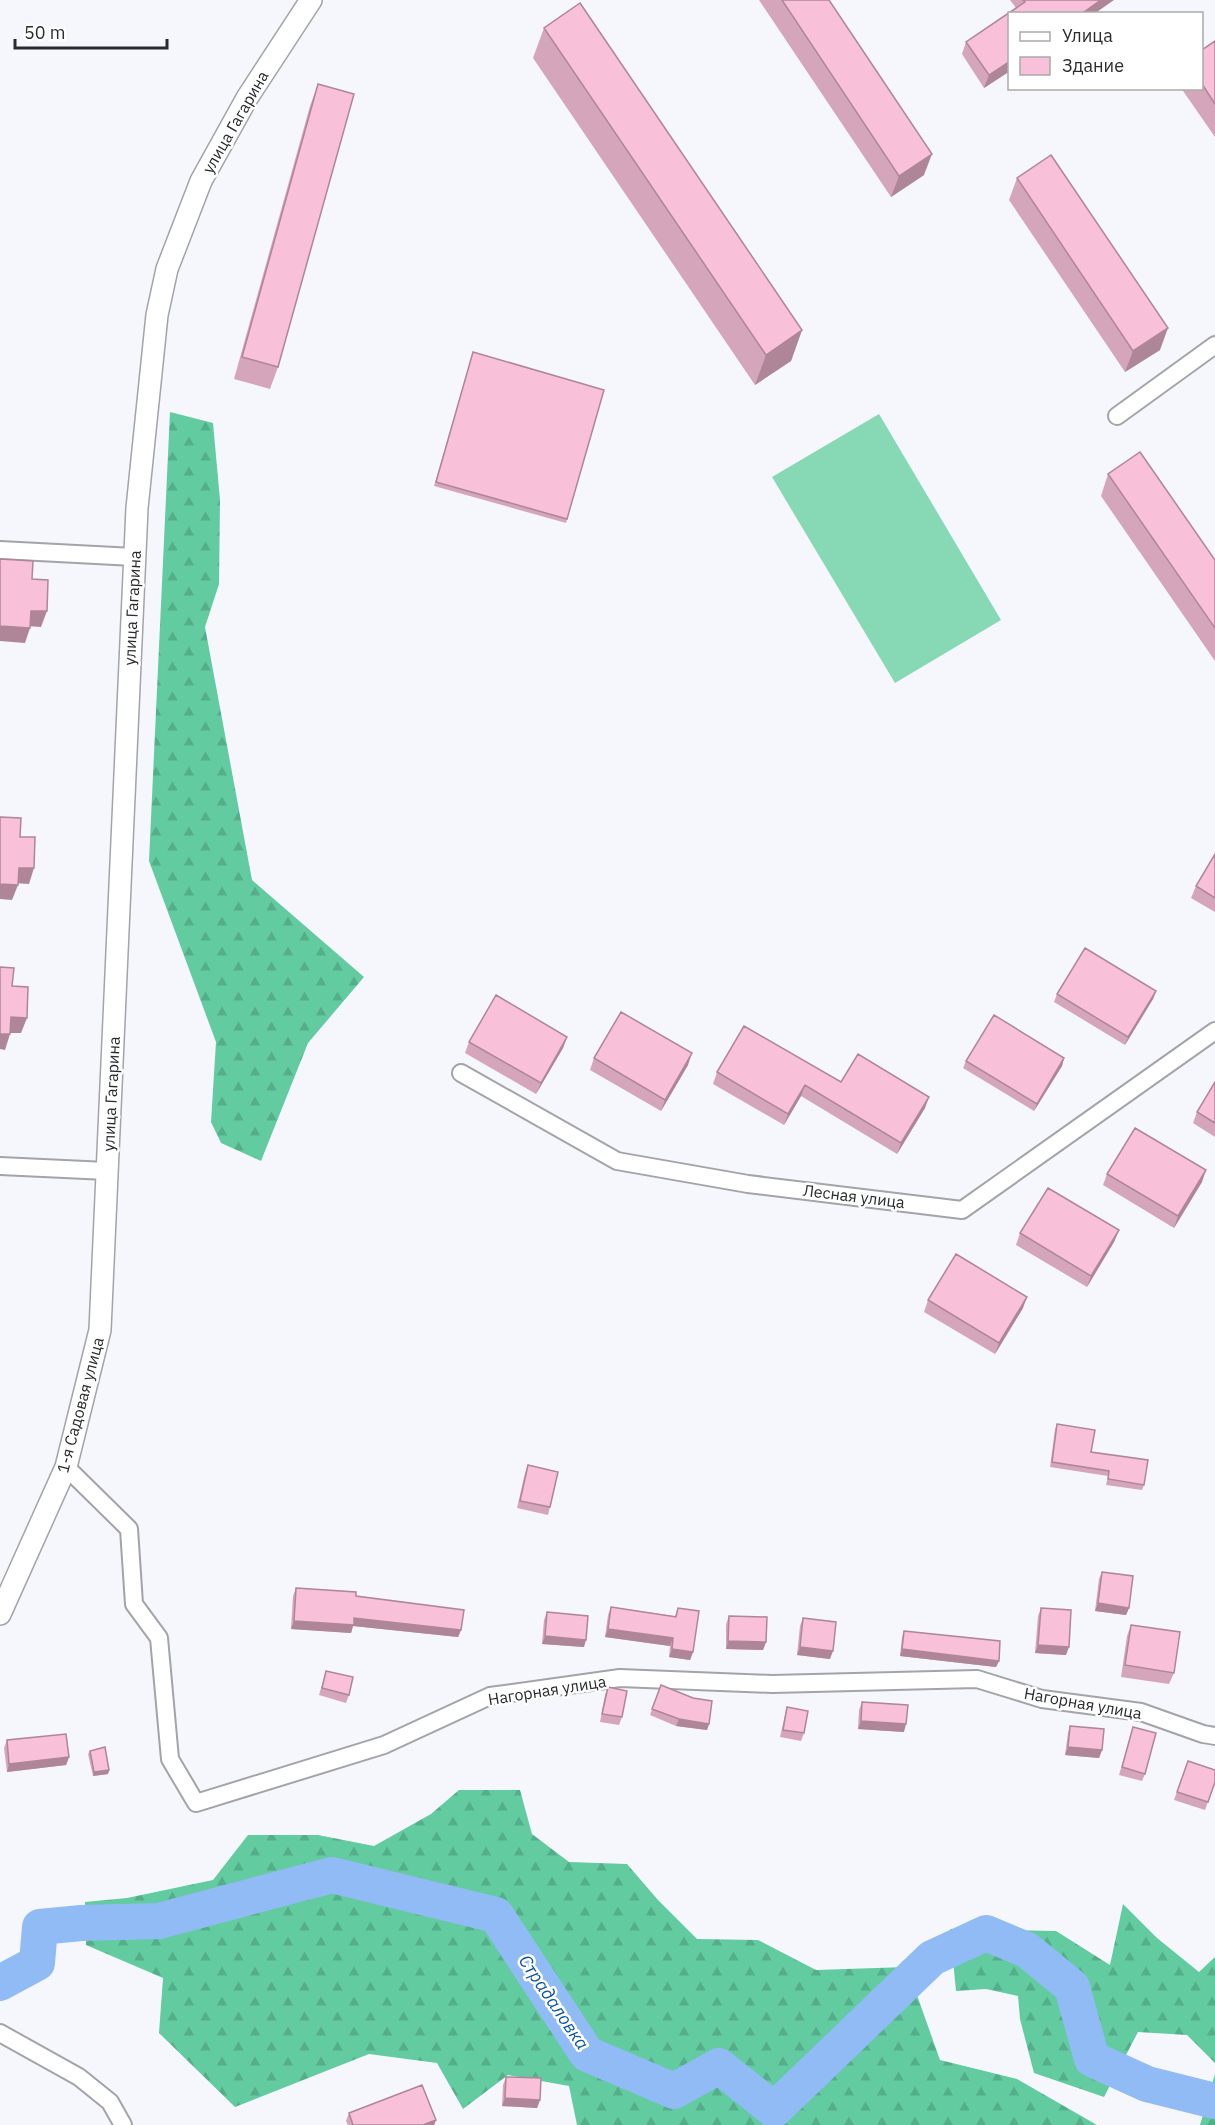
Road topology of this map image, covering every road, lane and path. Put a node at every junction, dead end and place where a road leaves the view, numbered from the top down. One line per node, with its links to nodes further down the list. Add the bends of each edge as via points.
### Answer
1 (311, 0): 5 (street, улица Гагарина, via 224,135 201,180 167,269 157,315)
2 (1215, 345): 3 (street)
3 (1117, 416)
4 (0, 550): 5 (street)
5 (134, 557): 9 (street, улица Гагарина)
6 (1215, 1031): 7 (street, Лесная улица, via 962,1210 748,1184 617,1161)
7 (461, 1073)
8 (0, 1166): 9 (street)
9 (107, 1171): 10 (street, улица Гагарина)
10 (103, 1255): 11 (street, 1-я Садовая улица, via 100,1330)
11 (66, 1467): 12 (street, 1-я Садовая улица); 14 (street, Нагорная улица, via 129,1529 134,1604 159,1638 170,1759 196,1803 384,1744 490,1696 620,1678 772,1684 976,1679 1042,1699 1142,1712)
12 (5, 1591): 13 (street, 1-я Садовая улица)
13 (0, 1614)
14 (1215, 1736)
15 (0, 2033): 16 (street, via 79,2077 110,2102)
16 (123, 2125)

